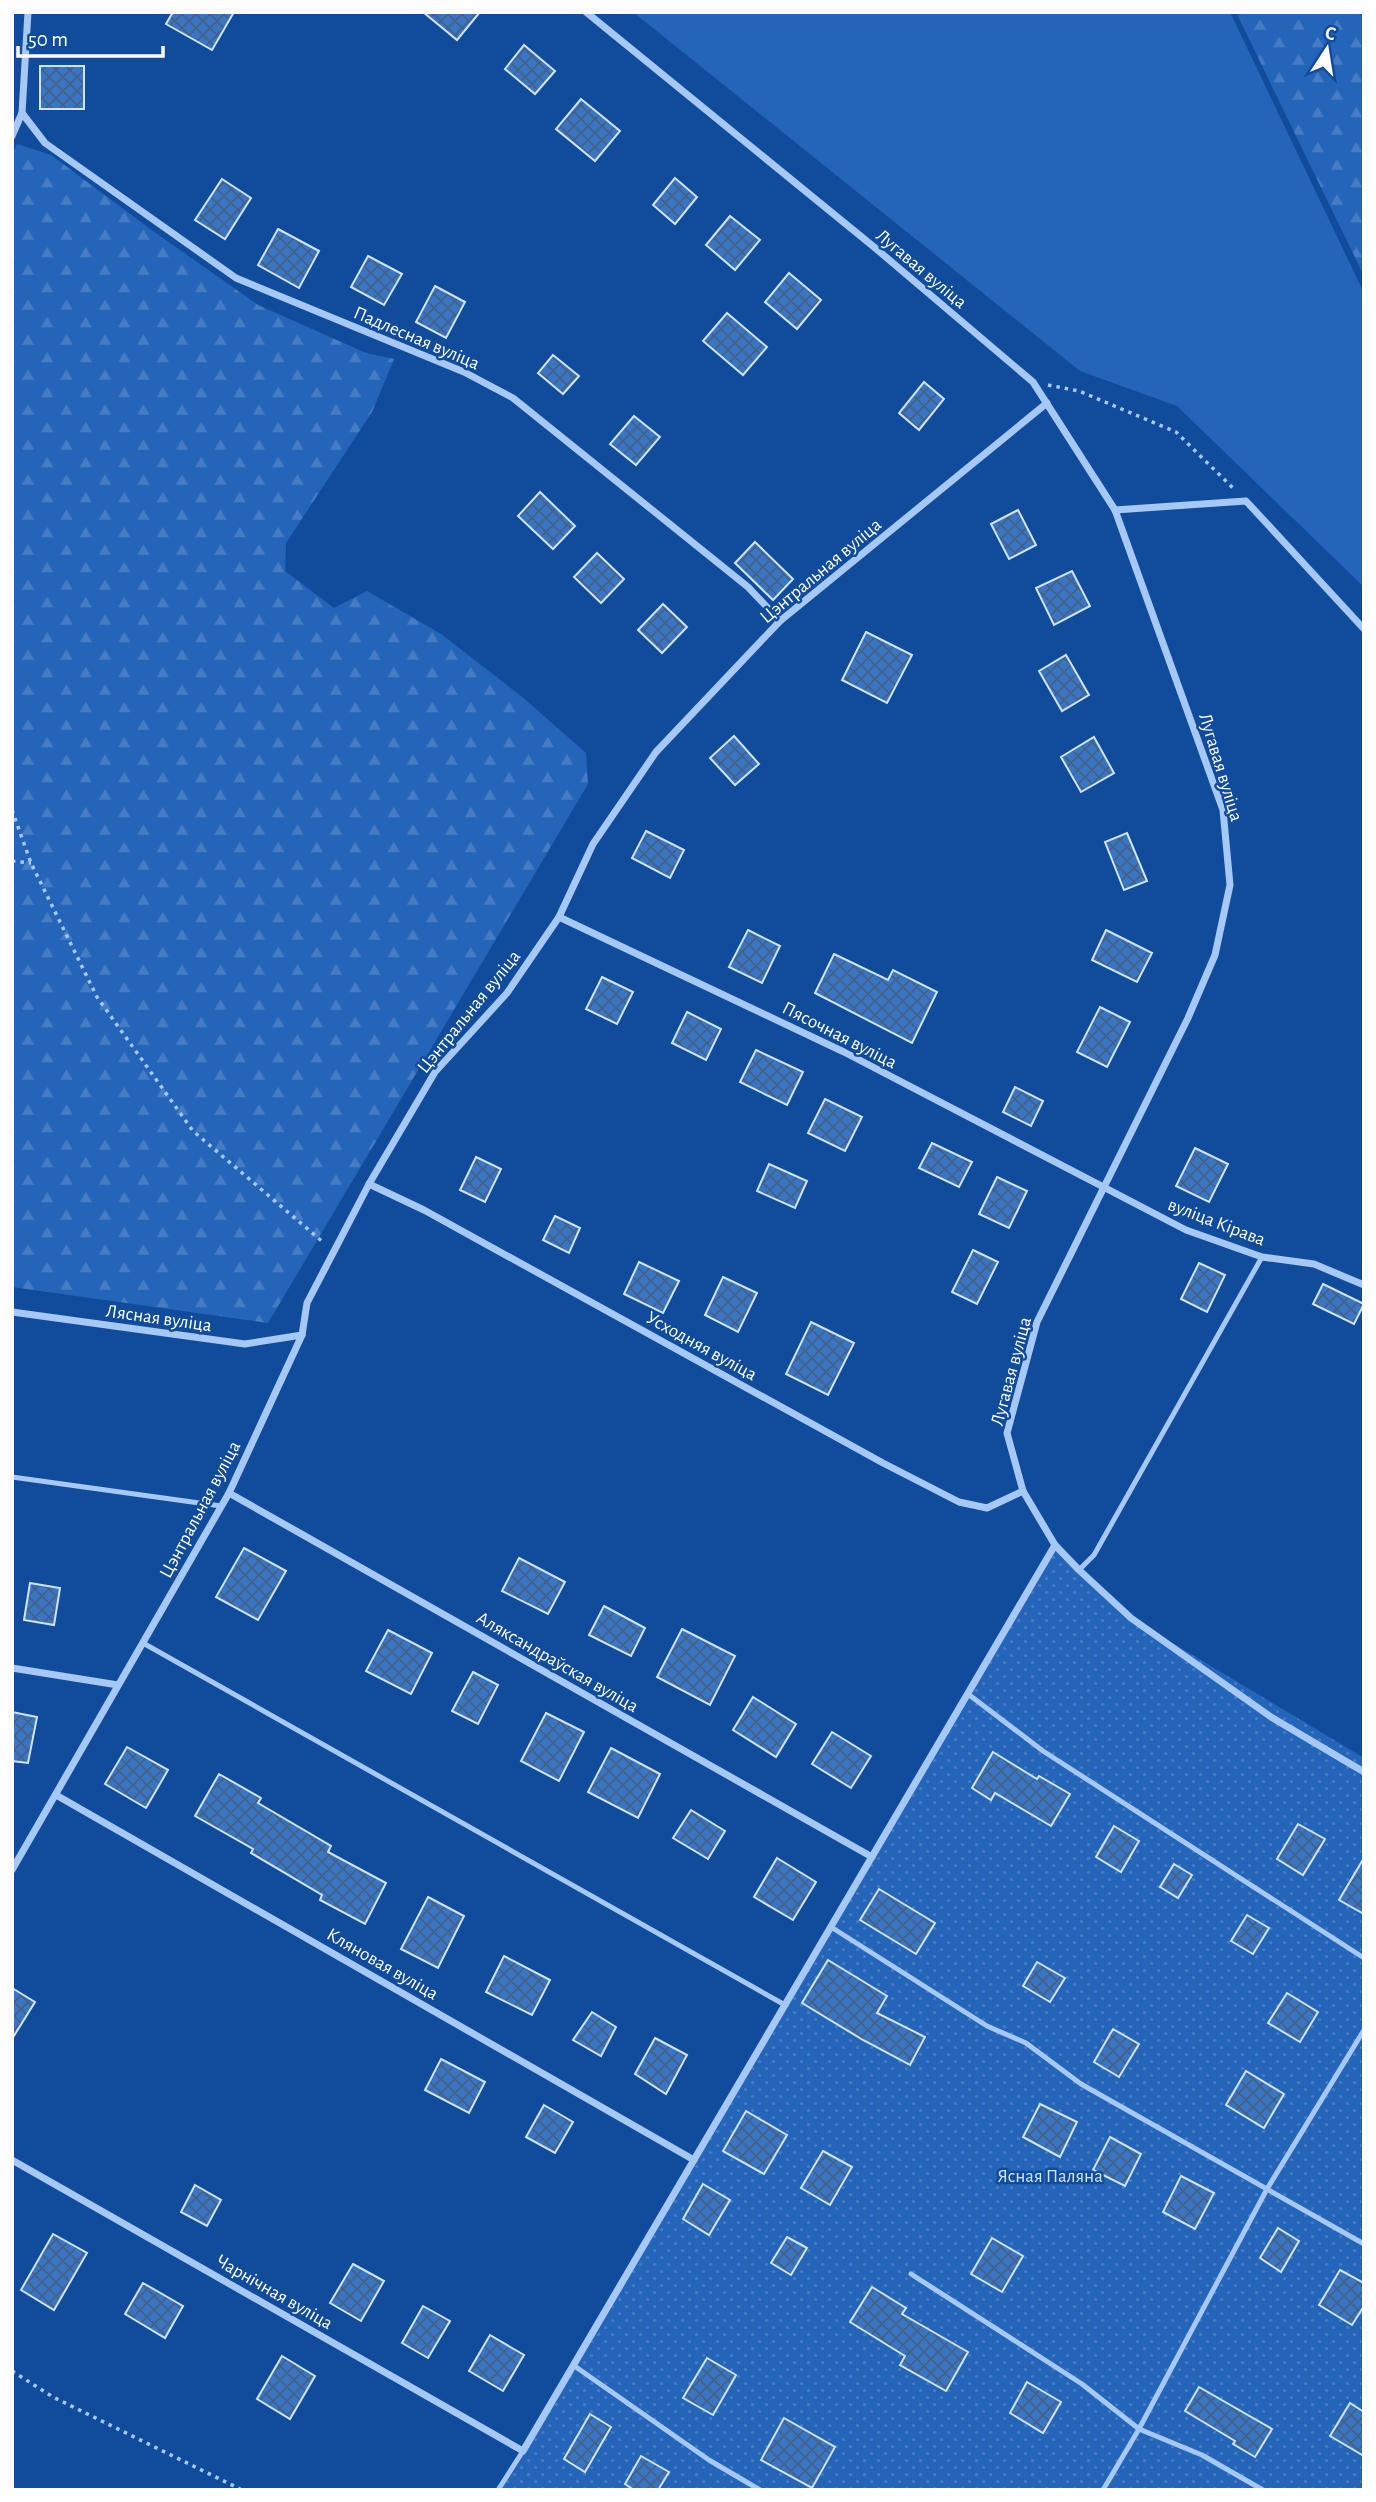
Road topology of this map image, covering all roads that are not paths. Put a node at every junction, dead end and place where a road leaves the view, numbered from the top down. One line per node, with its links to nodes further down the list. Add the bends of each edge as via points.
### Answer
1 (28, 12): 3 (street)
2 (586, 12): 5 (street, Лугавая вуліца, via 1033,382)
3 (22, 113): 4 (street); 7 (street, Падлесная вуліца, via 45,143 236,278 464,372 513,397 748,587)
4 (12, 136)
5 (1047, 404): 6 (street, Лугавая вуліца); 7 (street, Цэнтральная вуліца)
6 (1115, 510): 8 (street, via 1246,500); 11 (street, Лугавая вуліца, via 1223,810 1230,885 1210,967)
7 (780, 621): 9 (street, Цэнтральная вуліца, via 656,752 593,844)
8 (1364, 629)
9 (559, 917): 10 (street, Цэнтральная вуліца, via 507,993 435,1072); 11 (street, Пясочная вуліца, via 844,1052)
10 (369, 1184): 15 (street, Цэнтральная вуліца, via 307,1303); 17 (street, Усходняя вуліца, via 959,1502 987,1507)
11 (1103, 1187): 12 (street, вуліца Кірава, via 1186,1230); 17 (street, Лугавая вуліца, via 1037,1322 1007,1433)
12 (1262, 1257): 13 (street, вуліца Кірава, via 1314,1264); 21 (lane, via 1094,1555)
13 (1364, 1285)
14 (12, 1312): 15 (street, Лясная вуліца, via 245,1344)
15 (302, 1335): 18 (street, Цэнтральная вуліца)
16 (12, 1478): 19 (lane)
17 (1023, 1491): 20 (street, Лугавая вуліца)
18 (229, 1493): 19 (street, Цэнтральная вуліца); 28 (street, Аляксандраўская вуліца)
19 (222, 1506): 22 (street, Цэнтральная вуліца)
20 (1055, 1545): 21 (street, Лугавая вуліца); 25 (street)
21 (1079, 1570): 26 (street, Лугавая вуліца, via 1131,1618 1271,1717)
22 (143, 1643): 24 (street, Цэнтральная вуліца); 32 (lane)
23 (12, 1668): 24 (street)
24 (118, 1685): 27 (street, Цэнтральная вуліца)
25 (968, 1694): 28 (street); 31 (lane, via 1043,1751)
26 (1364, 1772)
27 (55, 1794): 29 (street, Цэнтральная вуліца); 35 (street, Кляновая вуліца)
28 (872, 1857): 30 (street)
29 (12, 1870)
30 (831, 1927): 32 (street); 36 (lane, via 987,2026 1026,2043 1081,2084)
31 (1364, 1958)
32 (785, 2005): 35 (street)
33 (1364, 2030): 36 (lane)
34 (12, 2160): 41 (street, Чарнічная вуліца)
35 (694, 2160): 39 (street)
36 (1267, 2189): 37 (lane); 40 (lane)
37 (1364, 2244)
38 (911, 2274): 40 (lane, via 1082,2384)
39 (573, 2365): 41 (street); 43 (lane)
40 (1139, 2429): 44 (lane); 45 (lane, via 1202,2455)
41 (523, 2451): 42 (lane)
42 (498, 2490)
43 (760, 2490)
44 (1103, 2490)
45 (1263, 2490)

